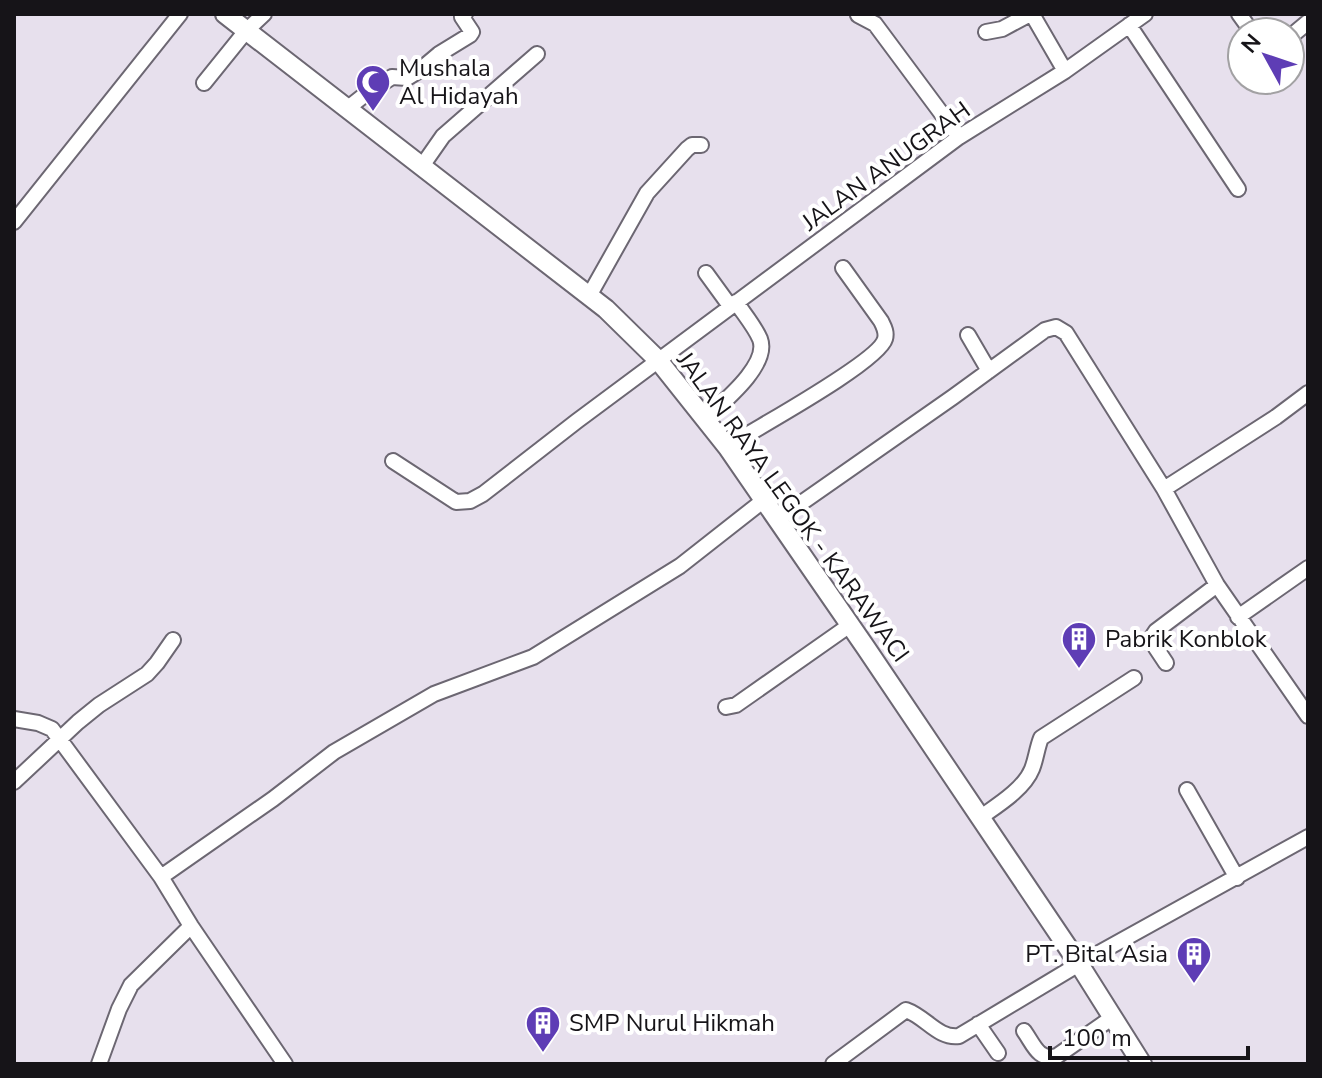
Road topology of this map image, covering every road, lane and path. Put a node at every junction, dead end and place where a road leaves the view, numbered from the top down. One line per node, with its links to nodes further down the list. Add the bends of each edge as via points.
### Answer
1 (180, 14): 19 (street)
2 (225, 14): 9 (main road, JALAN RAYA LEGOK - KARAWACI)
3 (264, 14): 9 (street)
4 (1031, 14): 10 (street); 12 (street)
5 (1145, 14): 8 (street, JALAN ANUGRAH)
6 (462, 15): 14 (street, via 470,35 407,78 392,77)
7 (858, 15): 15 (street, via 875,24)
8 (1129, 25): 12 (street, JALAN ANUGRAH); 18 (street)
9 (246, 31): 13 (street); 14 (main road, JALAN RAYA LEGOK - KARAWACI)
10 (986, 32)
11 (537, 54): 17 (street, via 443,136)
12 (1065, 71): 15 (street, JALAN ANUGRAH)
13 (204, 83)
14 (348, 108): 17 (main road, JALAN RAYA LEGOK - KARAWACI)
15 (959, 137): 23 (street, JALAN ANUGRAH)
16 (701, 145): 22 (street, via 687,149 647,193)
17 (422, 166): 22 (main road, JALAN RAYA LEGOK - KARAWACI)
18 (1238, 189)
19 (14, 222)
20 (843, 268): 29 (street, via 881,321 882,344 838,380)
21 (706, 273): 23 (street)
22 (589, 296): 25 (main road, JALAN RAYA LEGOK - KARAWACI)
23 (733, 304): 25 (street, JALAN ANUGRAH); 28 (street, via 760,339 762,350 744,380)
24 (968, 335): 26 (street)
25 (658, 360): 28 (main road, JALAN RAYA LEGOK - KARAWACI); 30 (street, JALAN ANUGRAH, via 470,501 456,502)
26 (989, 371): 31 (street, via 1045,330 1056,327 1066,333); 33 (street)
27 (1308, 393): 31 (street)
28 (705, 419): 29 (main road, JALAN RAYA LEGOK - KARAWACI)
29 (728, 448): 32 (main road, JALAN RAYA LEGOK - KARAWACI)
30 (393, 461)
31 (1164, 489): 35 (street)
32 (764, 500): 33 (main road, JALAN RAYA LEGOK - KARAWACI); 49 (street, via 680,566 533,657 434,694 334,752)
33 (777, 520): 37 (main road, JALAN RAYA LEGOK - KARAWACI)
34 (1308, 568): 36 (street)
35 (1217, 585): 36 (street); 39 (street, via 1152,637)
36 (1238, 617): 42 (street)
37 (850, 625): 41 (street, via 762,688); 47 (main road, JALAN RAYA LEGOK - KARAWACI)
38 (173, 640): 44 (street, via 147,674 99,705)
39 (1166, 663)
40 (1134, 678): 47 (street, via 1041,738 1024,782)
41 (726, 707)
42 (1308, 716)
43 (14, 719): 44 (street, via 45,725)
44 (60, 740): 45 (street); 49 (street)
45 (14, 782)
46 (1187, 790): 50 (street)
47 (981, 817): 52 (main road, JALAN RAYA LEGOK - KARAWACI)
48 (1308, 837): 50 (street)
49 (161, 877): 51 (street)
50 (1237, 878): 52 (street)
51 (191, 926): 57 (street, via 131,985); 58 (street)
52 (1079, 964): 53 (main road, JALAN RAYA LEGOK - KARAWACI); 54 (street)
53 (1113, 1017): 55 (street, via 1048,1058); 60 (main road, JALAN RAYA LEGOK - KARAWACI)
54 (978, 1024): 56 (street); 59 (street, via 950,1037 906,1010)
55 (1024, 1031)
56 (998, 1053)
57 (99, 1064)
58 (285, 1064)
59 (833, 1064)
60 (1142, 1064)

